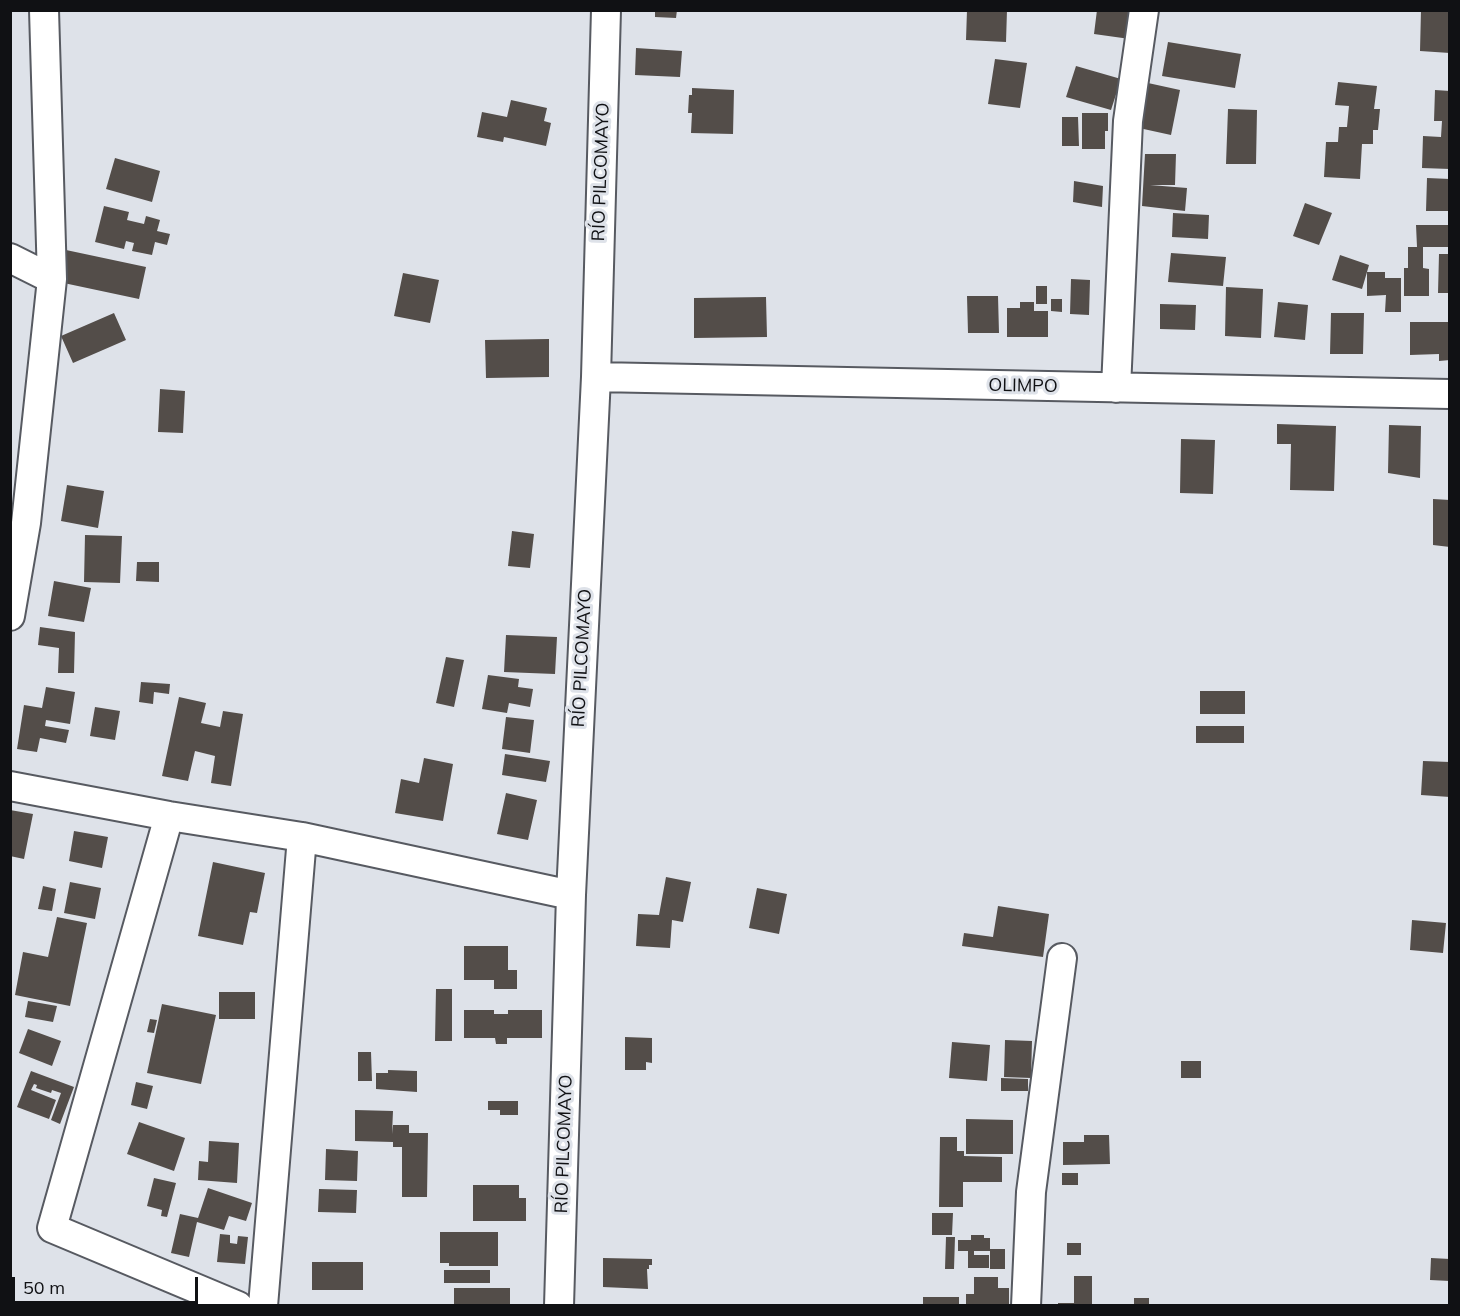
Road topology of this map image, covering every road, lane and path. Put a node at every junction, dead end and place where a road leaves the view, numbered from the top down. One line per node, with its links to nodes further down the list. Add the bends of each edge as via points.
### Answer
1 (44, 10): 5 (street)
2 (606, 10): 6 (street, RÍO PILCOMAYO)
3 (1144, 10): 7 (street, via 1128,121)
4 (10, 258): 5 (street)
5 (52, 279): 9 (street, via 26,523)
6 (596, 377): 7 (street, OLIMPO); 13 (street, RÍO PILCOMAYO)
7 (1116, 388): 8 (street, OLIMPO)
8 (1449, 394)
9 (10, 616)
10 (10, 786): 11 (street)
11 (169, 816): 12 (street); 15 (street, via 52,1228)
12 (302, 837): 13 (street); 16 (street)
13 (571, 895): 17 (street, RÍO PILCOMAYO)
14 (1062, 958): 18 (street, via 1031,1192)
15 (238, 1305)
16 (263, 1305)
17 (559, 1305)
18 (1026, 1305)

